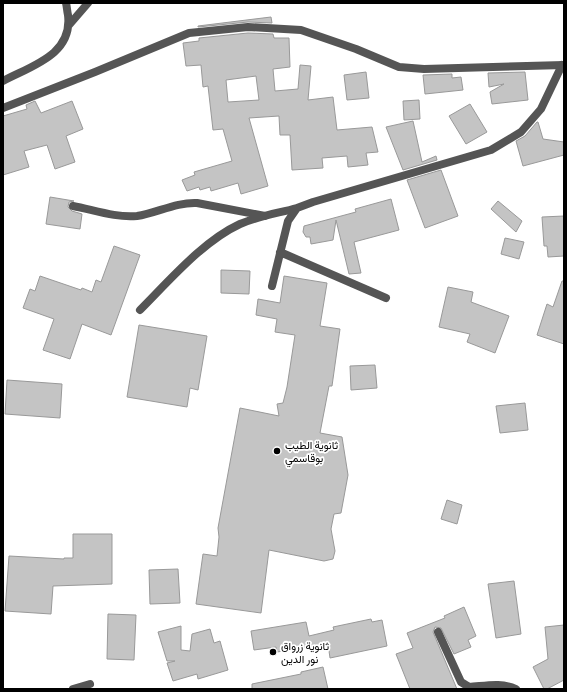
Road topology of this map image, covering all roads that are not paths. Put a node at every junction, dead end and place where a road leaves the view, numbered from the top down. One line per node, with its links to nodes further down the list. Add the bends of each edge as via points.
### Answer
1 (66, 3): 3 (street)
2 (88, 3): 3 (street)
3 (69, 25): 5 (street, via 63,43 47,58)
4 (563, 65): 6 (street, via 424,69 399,67 301,30 248,27 189,33); 8 (street, via 541,109 521,132 491,150)
5 (3, 81)
6 (3, 108)
7 (73, 206): 9 (street, via 125,217 186,203 197,203)
8 (297, 208): 9 (street); 10 (street, via 288,220)
9 (265, 216): 13 (street, via 241,224 217,238 188,261)
10 (280, 252): 11 (street); 12 (street)
11 (272, 286)
12 (386, 298)
13 (140, 310)
14 (438, 632): 17 (street, via 461,682 469,687 508,685)
15 (90, 684): 16 (street)
16 (73, 689)
17 (516, 689)

